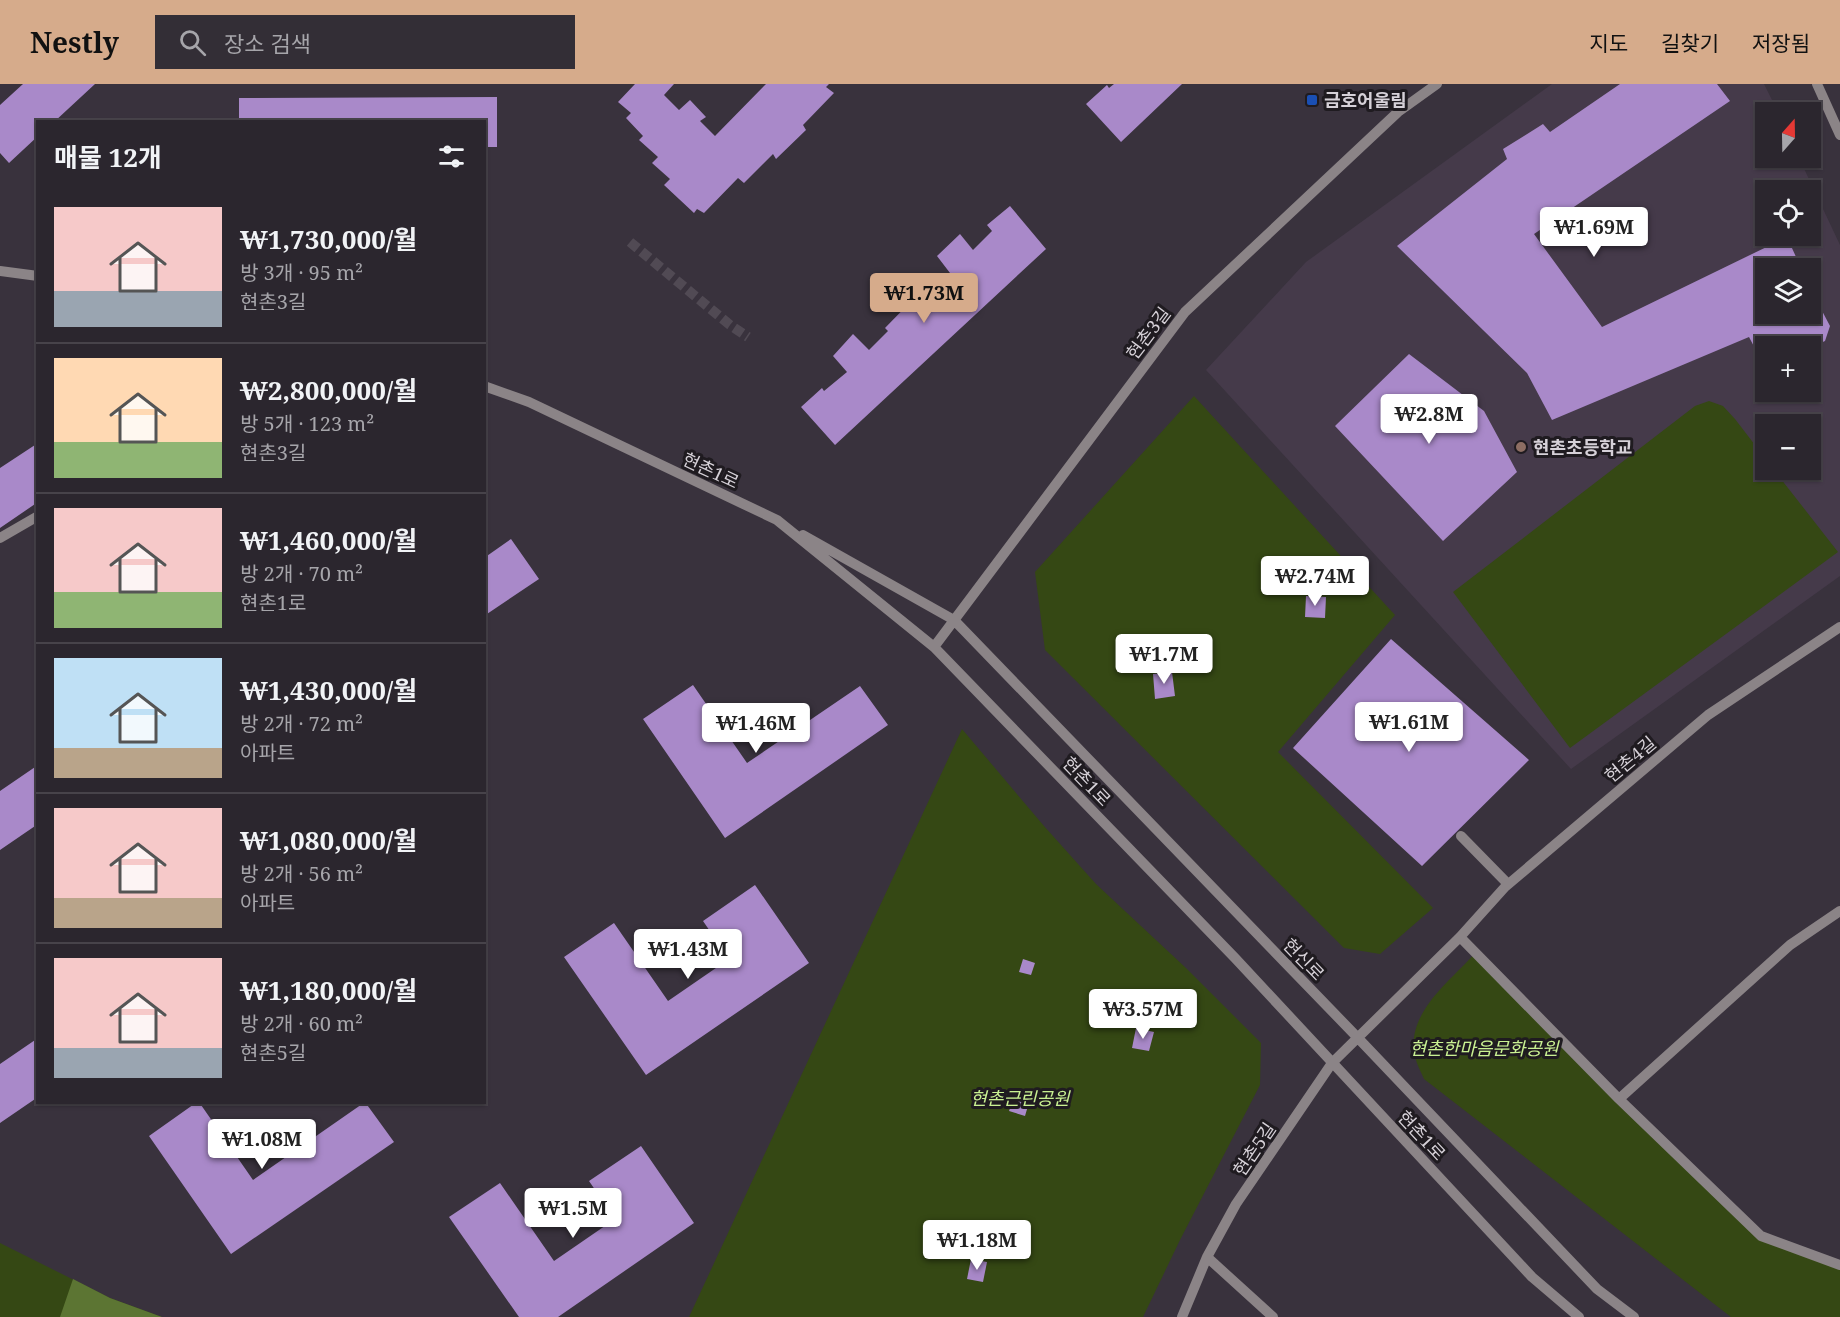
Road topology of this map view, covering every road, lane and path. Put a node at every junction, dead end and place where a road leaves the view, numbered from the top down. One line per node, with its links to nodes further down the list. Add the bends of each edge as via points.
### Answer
1 (1437, 84): 10 (street, 현촌3길, via 1398,112 1185,312)
2 (1817, 84): 3 (street)
3 (1840, 135)
4 (0, 271): 5 (street)
5 (36, 276)
6 (486, 387): 8 (street, 현촌1로, via 529,402)
7 (36, 517): 9 (street)
8 (777, 520): 10 (street, 현신로); 12 (street, 현촌1로)
9 (0, 538)
10 (954, 620): 12 (street, 현촌3길); 17 (street, 현신로)
11 (1840, 627): 14 (street, 현촌4길, via 1708,715)
12 (934, 647): 18 (street, 현촌1로)
13 (1461, 836): 14 (street)
14 (1508, 884): 16 (street, 현촌4길)
15 (1840, 911): 19 (street, via 1790,945)
16 (1460, 937): 17 (street, 현촌4길); 19 (street)
17 (1358, 1038): 18 (street, 현촌4길); 25 (street, 현신로, via 1597,1289)
18 (1332, 1063): 20 (street, 현촌5길, via 1236,1204); 24 (street, 현촌1로, via 1532,1277)
19 (1619, 1099): 21 (street, via 1761,1236)
20 (1207, 1257): 22 (street, 현촌5길); 23 (street)
21 (1840, 1265)
22 (1182, 1317)
23 (1273, 1317)
24 (1579, 1317)
25 (1634, 1317)

